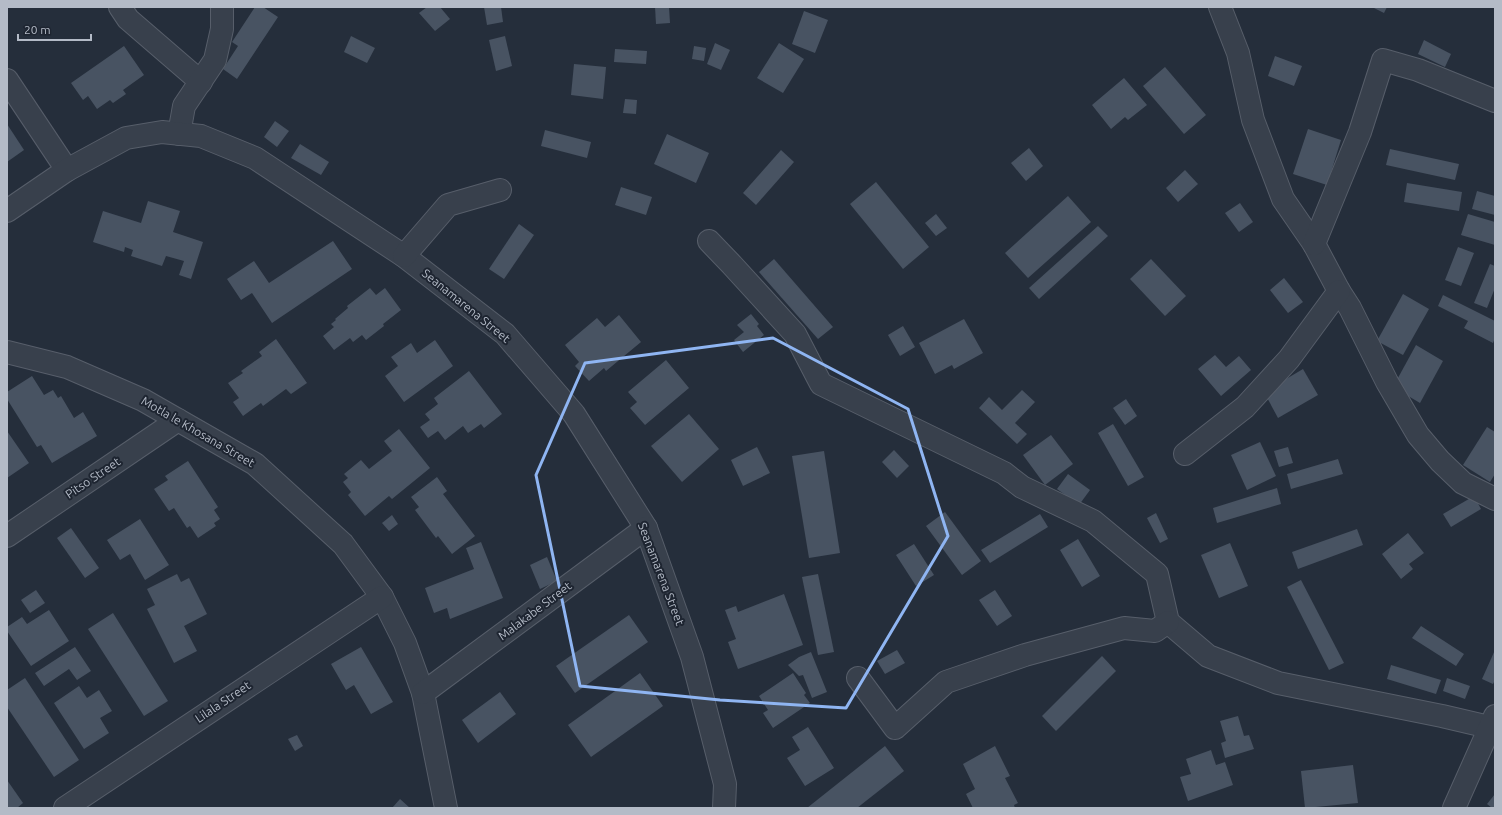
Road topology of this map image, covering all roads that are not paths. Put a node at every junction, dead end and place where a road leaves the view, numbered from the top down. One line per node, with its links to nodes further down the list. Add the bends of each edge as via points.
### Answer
1 (120, 7): 5 (street, via 128,19)
2 (222, 7): 5 (street, via 222,28 216,60)
3 (1220, 7): 12 (street, via 1238,53 1253,120 1283,199)
4 (7, 80): 8 (street)
5 (201, 82): 7 (street, via 184,106)
6 (1495, 101): 12 (street, via 1418,70 1383,60 1360,132)
7 (179, 134): 8 (street, Seanamarena Street, via 162,132 126,138); 13 (street, Seanamarena Street, via 200,136 255,158)
8 (67, 170): 10 (street, Seanamarena Street)
9 (500, 190): 13 (street, via 448,205)
10 (7, 211)
11 (709, 241): 22 (street, via 795,334 821,384 1004,473 1022,487 1092,521 1157,574)
12 (1314, 244): 14 (street)
13 (404, 256): 19 (street, Seanamarena Street, via 505,334 574,414)
14 (1339, 291): 17 (street, via 1289,359 1250,401); 18 (street, via 1418,435 1463,483)
15 (7, 352): 16 (street, Motla le Khosana Street, via 67,367 142,400)
16 (178, 420): 20 (street, Pitso Street); 21 (street, Motla le Khosana Street, via 255,464 343,544)
17 (1185, 454)
18 (1495, 500)
19 (646, 528): 24 (street, Malakabe Street); 28 (street, Seanamarena Street, via 692,657 725,784)
20 (7, 536)
21 (382, 597): 24 (street, Motla le Khosana Street, via 405,643); 26 (street, Lilala Street)
22 (1168, 622): 23 (street, via 1155,632 1124,628 1024,655 946,682 895,728); 25 (street, via 1208,656 1278,683 1442,716)
23 (858, 678)
24 (424, 693): 27 (street, Motla le Khosana Street)
25 (1492, 721): 29 (street)
26 (65, 808)
27 (446, 808)
28 (724, 808)
29 (1454, 808)

